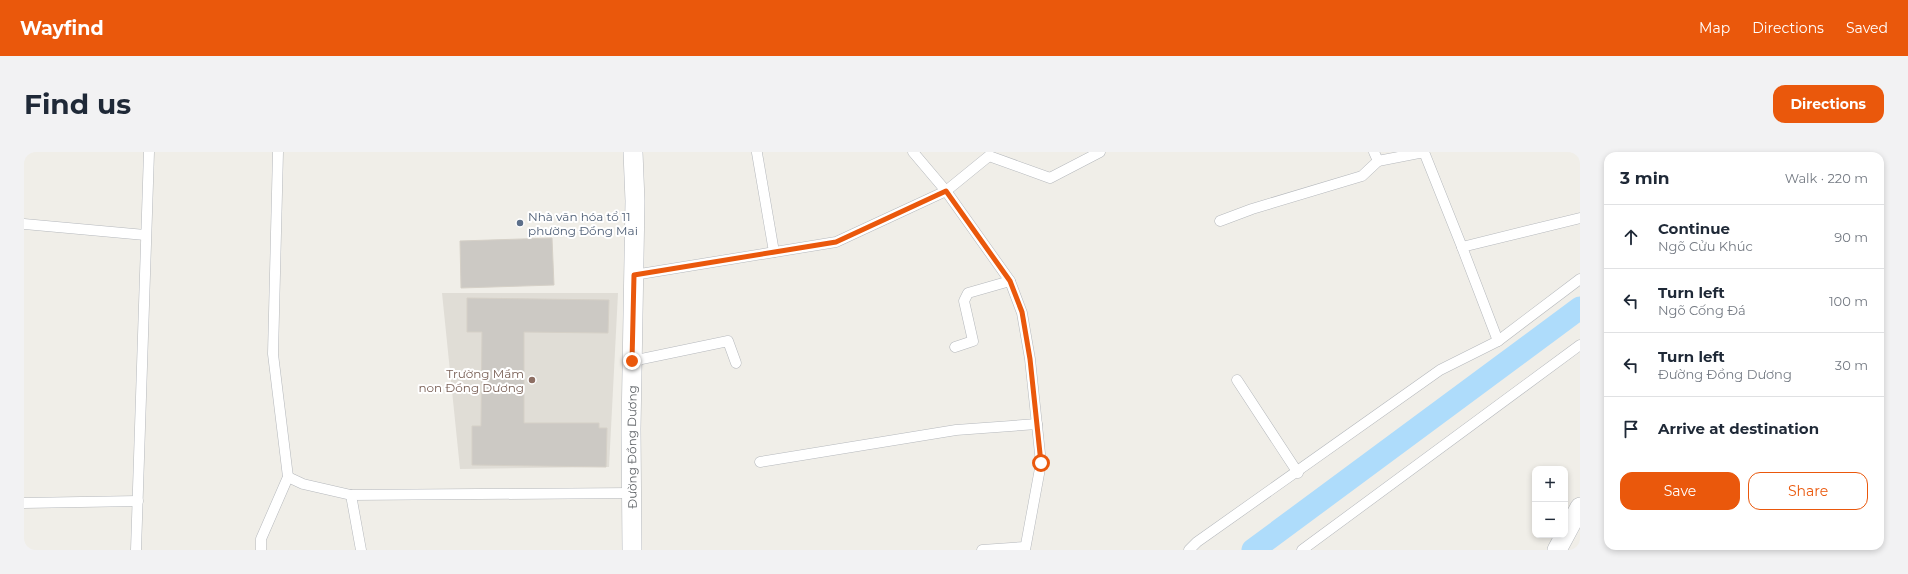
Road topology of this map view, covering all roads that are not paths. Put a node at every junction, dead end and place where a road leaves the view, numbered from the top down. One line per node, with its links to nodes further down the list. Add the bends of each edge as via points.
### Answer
1 (149, 152): 12 (lane)
2 (278, 152): 27 (lane, via 273,354)
3 (633, 152): 15 (street, Đường Đồng Dương)
4 (913, 152): 8 (lane)
5 (1100, 152): 8 (lane, via 1050,178 989,156)
6 (757, 153): 14 (lane)
7 (1376, 156): 10 (lane, via 1362,176); 13 (lane, via 1424,152)
8 (946, 191): 14 (lane, via 836,242); 17 (lane)
9 (1580, 218): 13 (lane)
10 (1220, 221)
11 (24, 224): 12 (lane)
12 (145, 235): 30 (lane)
13 (1462, 247): 18 (lane)
14 (774, 252): 15 (lane)
15 (634, 275): 21 (street, Đường Đồng Dương)
16 (1580, 279): 18 (lane)
17 (1010, 281): 20 (lane, via 968,293 964,301 973,341); 24 (lane, via 1022,312)
18 (1498, 341): 26 (lane, via 1440,370)
19 (1580, 345): 40 (lane)
20 (955, 346)
21 (632, 361): 22 (lane, via 728,341); 28 (street, Đường Đồng Dương)
22 (736, 362)
23 (1236, 380): 26 (lane)
24 (1037, 424): 25 (lane, via 956,430); 33 (lane, via 1041,463)
25 (760, 462)
26 (1298, 473): 39 (lane)
27 (288, 477): 29 (lane, via 303,484); 35 (lane, via 261,539)
28 (632, 493): 29 (lane); 37 (street, Đường Đồng Dương)
29 (351, 495): 36 (lane)
30 (138, 501): 31 (lane); 34 (lane)
31 (24, 503)
32 (1580, 507): 41 (street)
33 (1025, 548): 38 (lane)
34 (136, 550)
35 (261, 550)
36 (361, 550)
37 (632, 550)
38 (982, 550)
39 (1189, 550)
40 (1302, 550)
41 (1557, 550)

